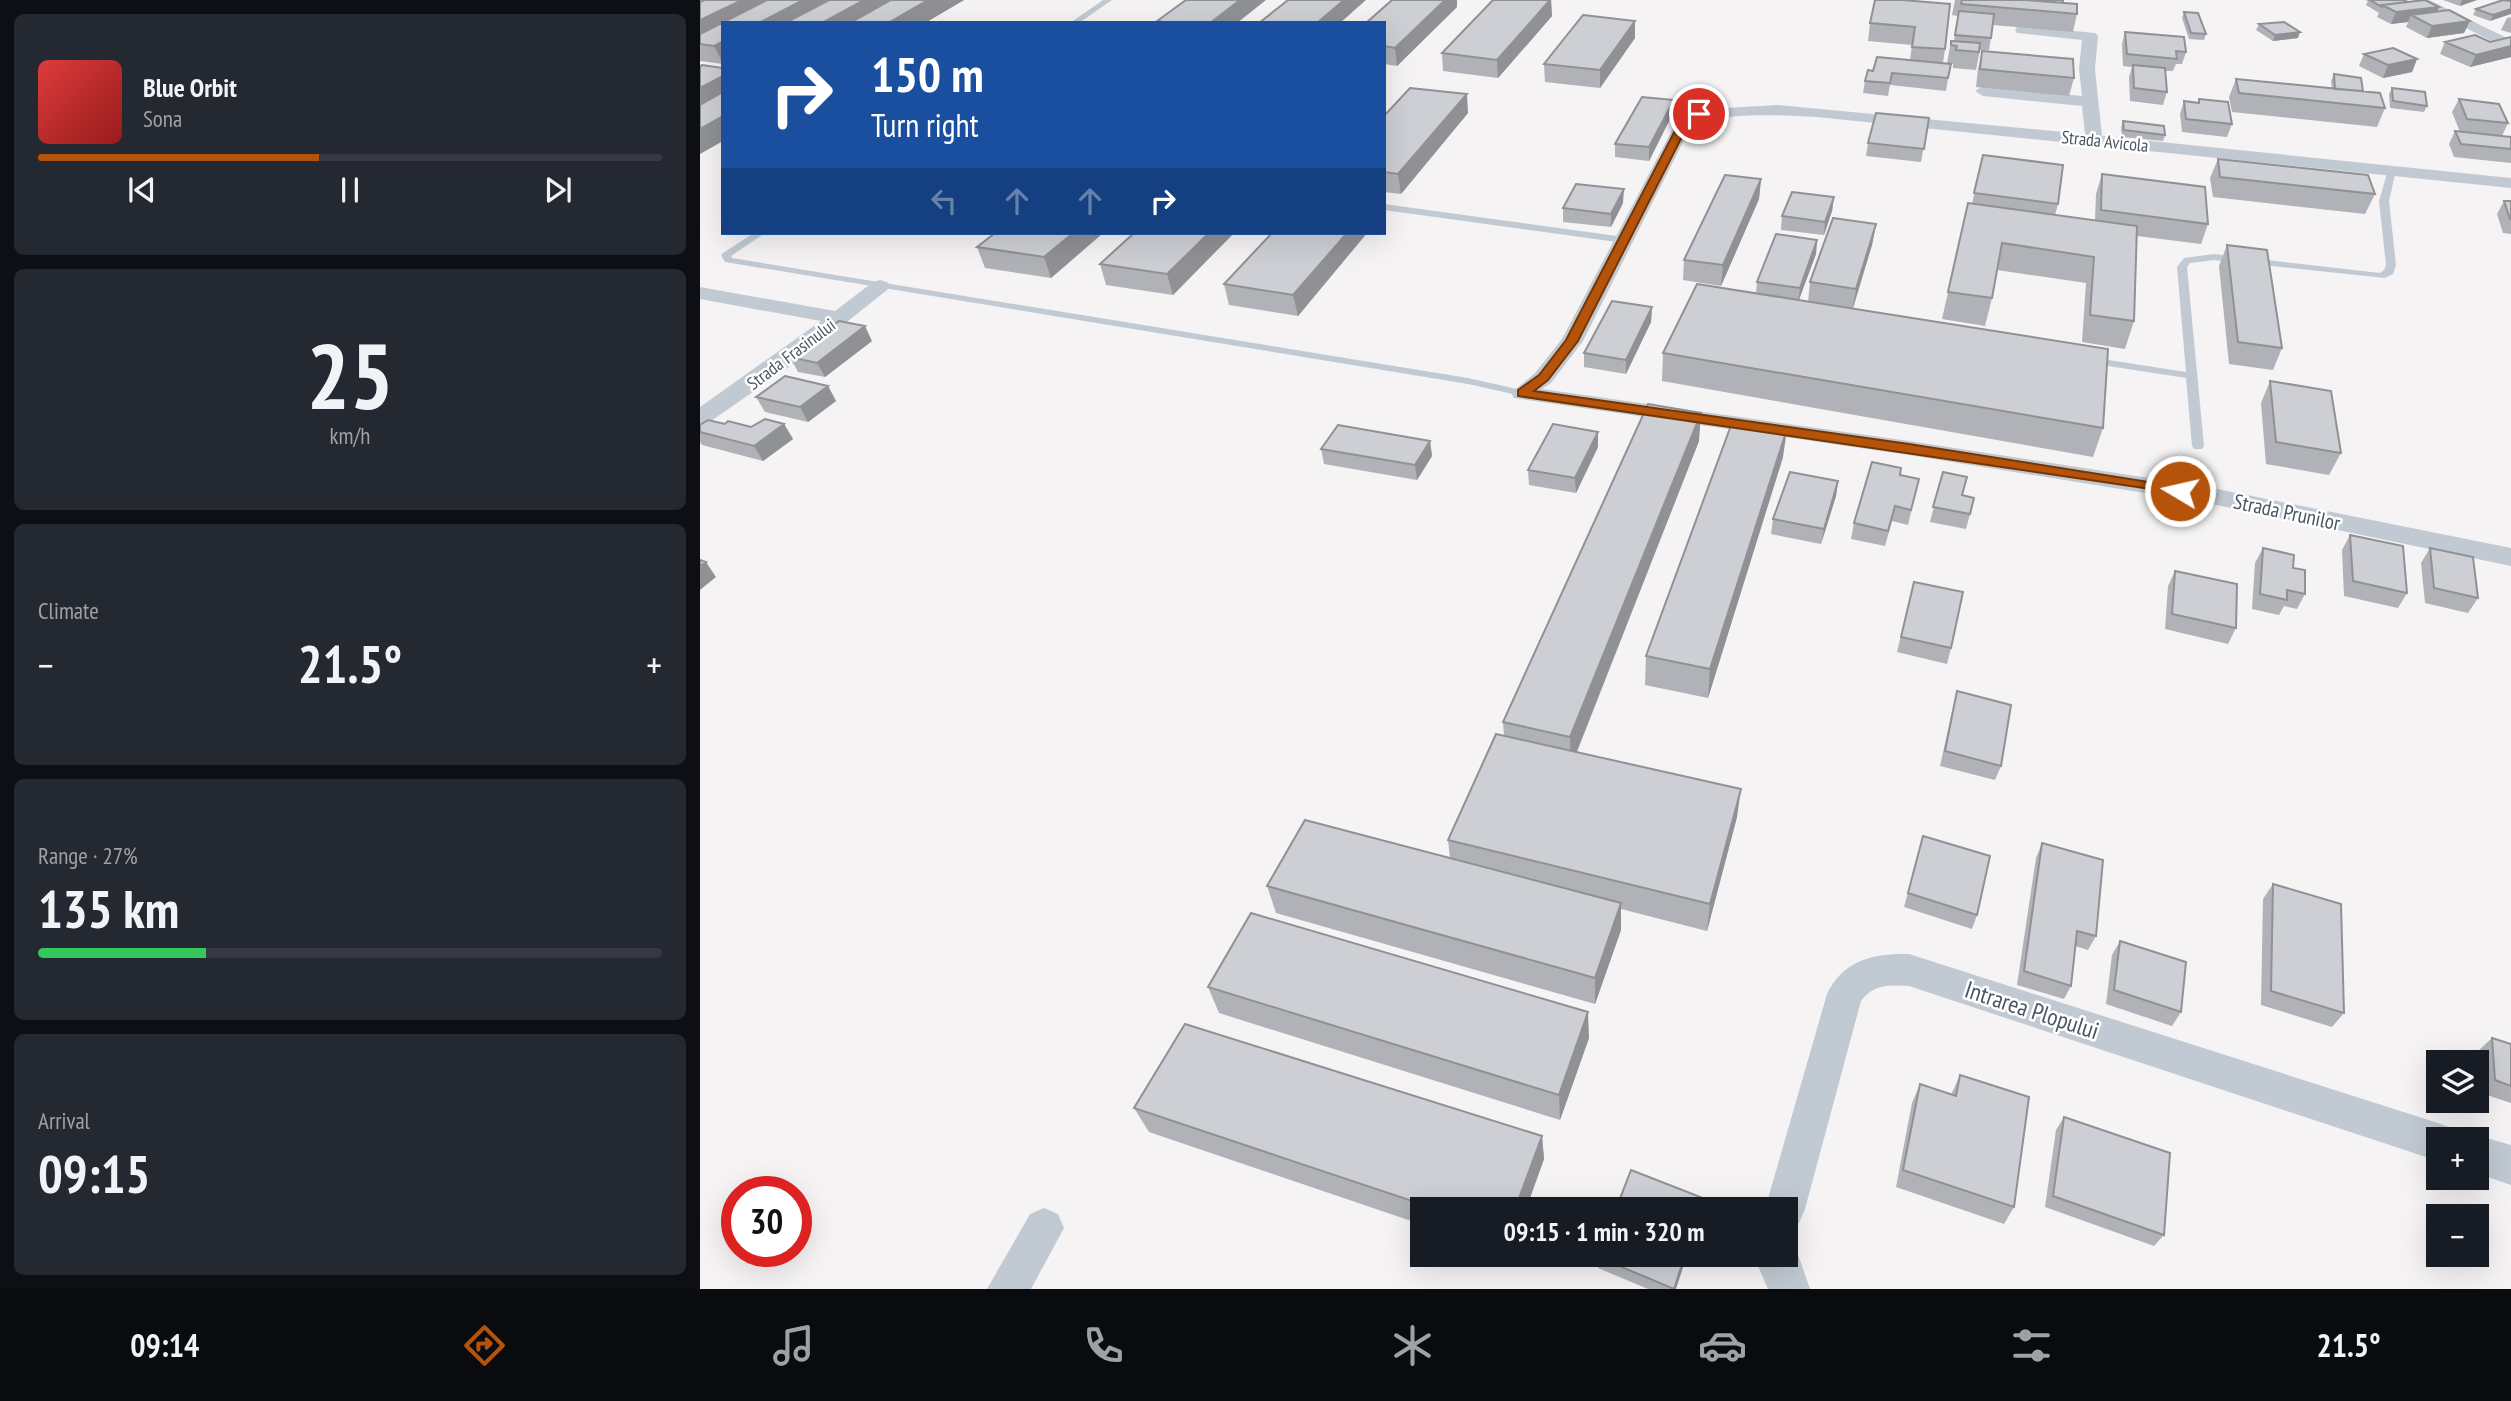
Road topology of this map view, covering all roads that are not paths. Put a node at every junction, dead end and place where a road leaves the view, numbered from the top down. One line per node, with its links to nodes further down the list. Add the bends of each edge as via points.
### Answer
1 (1108, 0): 3 (lane)
2 (2418, 0): 5 (street)
3 (1077, 21)
4 (2022, 30): 7 (street, via 2090,36)
5 (2511, 46)
6 (1983, 91): 7 (street)
7 (2090, 102): 8 (street)
8 (2094, 140): 9 (street, Strada Avicola); 13 (street, Strada Avicola, via 1835,115 1732,110 1699,114 1685,121)
9 (2392, 170): 10 (street, Strada Avicola); 18 (lane, via 2384,201 2391,265 2381,276 2214,257 2187,260 2182,267)
10 (2511, 183)
11 (1386, 206): 13 (lane)
12 (757, 235): 14 (lane, via 726,255 728,260)
13 (1624, 240): 19 (street, via 1572,341 1543,378)
14 (880, 286): 16 (street, Strada Frasinului); 19 (lane)
15 (700, 293): 16 (street)
16 (839, 318): 20 (street, Strada Frasinului)
17 (2075, 358): 18 (lane)
18 (2193, 376): 21 (lane)
19 (1522, 393): 22 (street, Strada Prunilor, via 2207,495)
20 (700, 418)
21 (2198, 446)
22 (2511, 557)
23 (2426, 1138): 26 (street, Intrarea Plopului, via 1909,970 1880,969 1855,979 1845,994)
24 (2489, 1158): 25 (street)
25 (2511, 1165)
26 (1788, 1197)
27 (1044, 1228): 29 (street)
28 (1779, 1267): 30 (street)
29 (1008, 1289)
30 (1789, 1289)

